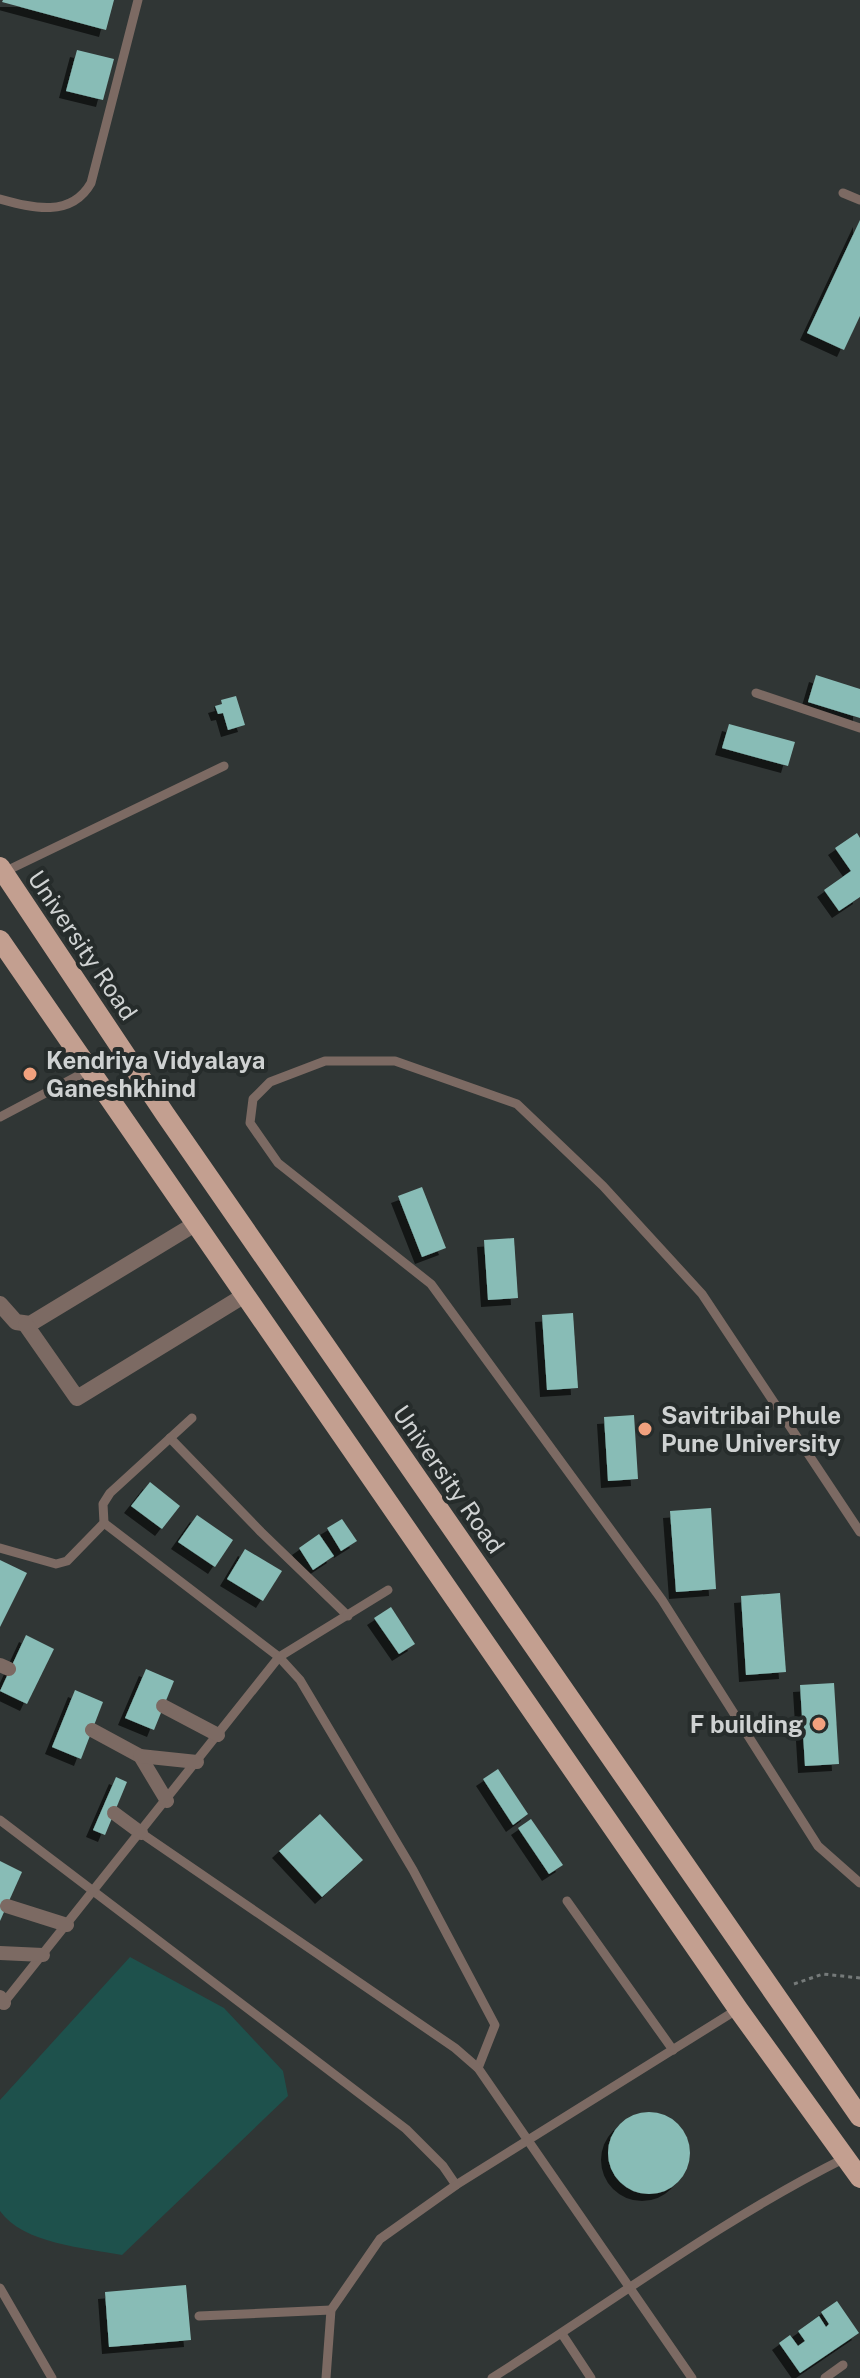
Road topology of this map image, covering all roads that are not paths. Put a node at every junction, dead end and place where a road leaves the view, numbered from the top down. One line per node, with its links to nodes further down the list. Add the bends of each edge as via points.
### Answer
1 (138, 0): 3 (lane, via 86,191 65,206 49,208)
2 (843, 193): 4 (lane)
3 (0, 199)
4 (860, 200)
5 (756, 693): 6 (lane)
6 (860, 728)
7 (224, 766): 8 (lane)
8 (2, 869): 44 (main road, University Road, via 165,1114)
9 (0, 940): 10 (main road)
10 (89, 1070): 11 (lane); 12 (main road)
11 (0, 1117)
12 (195, 1224): 13 (main road); 15 (street)
13 (245, 1295): 15 (street, via 77,1398); 41 (main road)
14 (0, 1304): 15 (street)
15 (26, 1325)
16 (192, 1418): 17 (lane)
17 (170, 1438): 18 (lane, via 110,1493 103,1504); 22 (lane)
18 (104, 1523): 20 (lane, via 67,1561 56,1564); 23 (lane)
19 (860, 1532): 33 (lane, via 702,1294 603,1186 517,1104 395,1061 325,1061 270,1082 253,1099 250,1123 278,1163 431,1284 662,1600 818,1846)
20 (0, 1548)
21 (388, 1590): 22 (lane)
22 (348, 1616): 23 (lane)
23 (279, 1657): 26 (lane); 43 (lane, via 300,1680 413,1870 495,2025)
24 (163, 1706): 26 (street)
25 (92, 1730): 27 (street)
26 (218, 1735): 28 (lane)
27 (140, 1756): 28 (street); 29 (street)
28 (197, 1762): 29 (lane)
29 (167, 1801): 32 (lane)
30 (114, 1813): 32 (street)
31 (0, 1820): 34 (lane)
32 (141, 1833): 34 (lane); 43 (lane)
33 (860, 1883)
34 (94, 1891): 37 (lane); 48 (lane, via 406,2129)
35 (567, 1901): 42 (lane)
36 (7, 1906): 37 (street)
37 (67, 1925): 39 (lane)
38 (0, 1953): 39 (street)
39 (43, 1955): 40 (lane)
40 (1, 2003)
41 (738, 2009): 42 (lane); 46 (main road)
42 (673, 2050): 45 (lane)
43 (478, 2068): 45 (lane)
44 (860, 2117)
45 (527, 2141): 48 (lane); 49 (lane)
46 (846, 2157): 47 (main road); 49 (lane)
47 (860, 2178)
48 (456, 2185): 51 (lane, via 380,2239)
49 (630, 2285): 53 (lane); 59 (lane)
50 (0, 2288): 55 (lane)
51 (331, 2310): 52 (lane); 56 (lane)
52 (199, 2316)
53 (562, 2334): 57 (lane); 58 (lane)
54 (843, 2365): 60 (lane)
55 (52, 2378)
56 (326, 2378)
57 (492, 2378)
58 (591, 2378)
59 (692, 2378)
60 (825, 2378)

